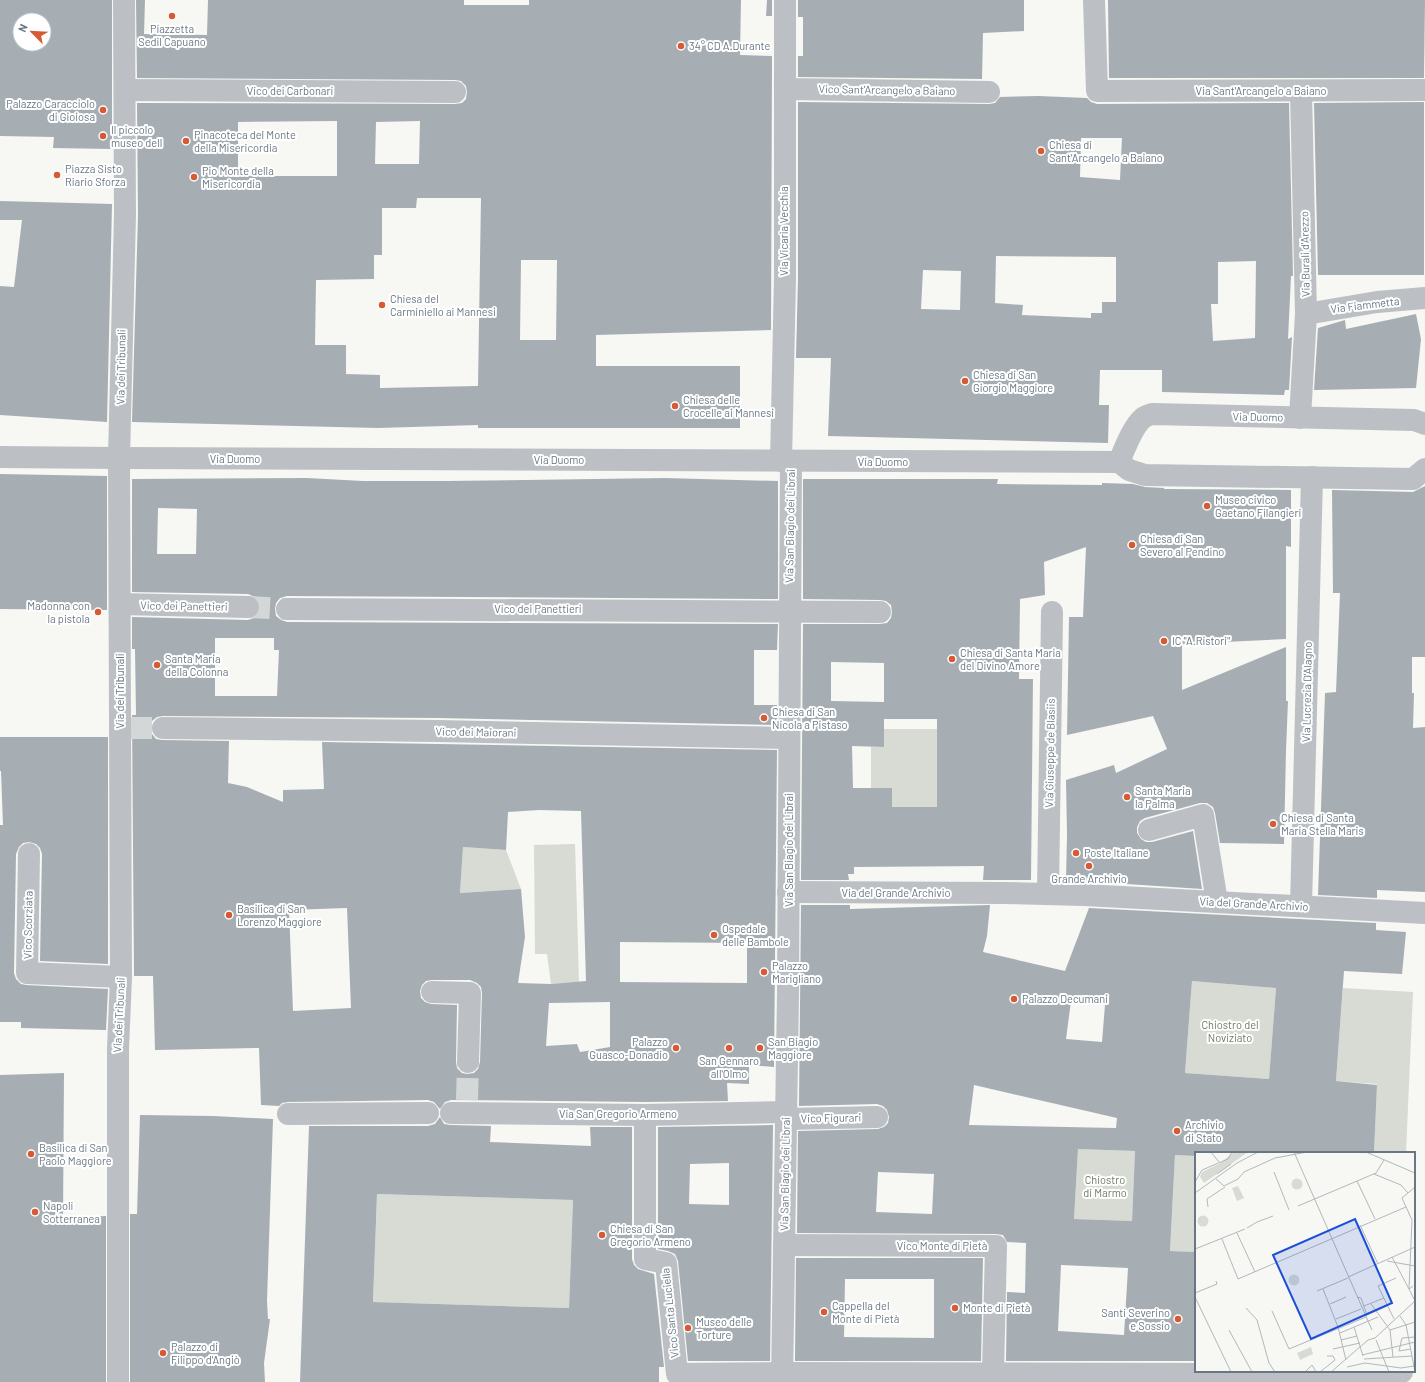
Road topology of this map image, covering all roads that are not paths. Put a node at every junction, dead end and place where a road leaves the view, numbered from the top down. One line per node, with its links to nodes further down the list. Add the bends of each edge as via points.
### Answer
1 (124, 0): 5 (street, Via dei Tribunali)
2 (785, 0): 4 (street, Via Vicaria Vecchia)
3 (1094, 0): 7 (street, Via Sant'Arcangelo a Baiano, via 1097,92)
4 (785, 89): 9 (street, Vico Sant'Arcangelo a Baiano); 16 (street, Via Vicaria Vecchia)
5 (125, 90): 8 (street, Vico dei Carbonari); 15 (street, Via dei Tribunali, via 125,216)
6 (1425, 90): 7 (street, Via Sant'Arcangelo a Baiano)
7 (1301, 91): 11 (street, Via Burali d'Arezzo)
8 (456, 92)
9 (989, 92)
10 (1425, 298): 11 (street, Via Fiammetta, via 1377,302)
11 (1306, 314): 12 (street, Via Burali d'Arezzo)
12 (1300, 418): 13 (street, Via Duomo, via 1414,420); 17 (street, Via Duomo, via 1152,414 1143,417 1134,429)
13 (1425, 424)
14 (0, 456): 15 (street, Via Duomo)
15 (119, 458): 16 (street, Via Duomo); 20 (street, Via dei Tribunali)
16 (786, 461): 17 (street, Via Duomo); 23 (street, Via San Biagio dei Librai)
17 (1119, 462): 19 (street, via 1128,470 1145,475)
18 (1425, 469): 19 (street, via 1412,479)
19 (1312, 477): 33 (street, Via Lucrezia D'Alagno)
20 (121, 604): 21 (street, Vico dei Panettieri); 35 (street, Via dei Tribunali, via 125,728)
21 (248, 607)
22 (287, 609): 23 (street, Vico dei Panettieri)
23 (789, 611): 24 (street, Vico dei Panettieri); 27 (street, Via San Biagio dei Librai)
24 (880, 612)
25 (1052, 612): 31 (street, Via Giuseppe de Blasiis)
26 (163, 728): 27 (street, Vico dei Maiorani)
27 (789, 738): 30 (street, Via San Biagio dei Librai)
28 (1149, 830): 32 (street, via 1203,815)
29 (29, 854): 35 (street, Vico Scorziata, via 27,973)
30 (788, 892): 31 (street, Via del Grande Archivio); 42 (street, Via San Biagio dei Librai)
31 (1048, 894): 32 (street, Via del Grande Archivio)
32 (1217, 902): 33 (street, Via del Grande Archivio)
33 (1301, 906): 34 (street, Via del Grande Archivio)
34 (1425, 913)
35 (121, 977): 49 (street, Via dei Tribunali, via 118,1056)
36 (432, 992): 37 (street, via 470,993)
37 (468, 1062)
38 (462, 1108): 41 (street, Via San Gregorio Armeno)
39 (428, 1113): 40 (street)
40 (288, 1114)
41 (645, 1115): 42 (street, Via San Gregorio Armeno); 47 (street, Vico Santa Luciella, via 645,1259 666,1263 677,1374)
42 (786, 1116): 43 (street, Vico Figurari); 44 (street, Via San Biagio dei Librai)
43 (877, 1117)
44 (784, 1245): 46 (street, Vico Monte di Pietà, via 996,1246); 47 (street, Via San Biagio dei Librai)
45 (1402, 1372): 48 (street)
46 (993, 1373): 47 (street); 48 (street)
47 (782, 1377)
48 (1200, 1378)
49 (118, 1382)

